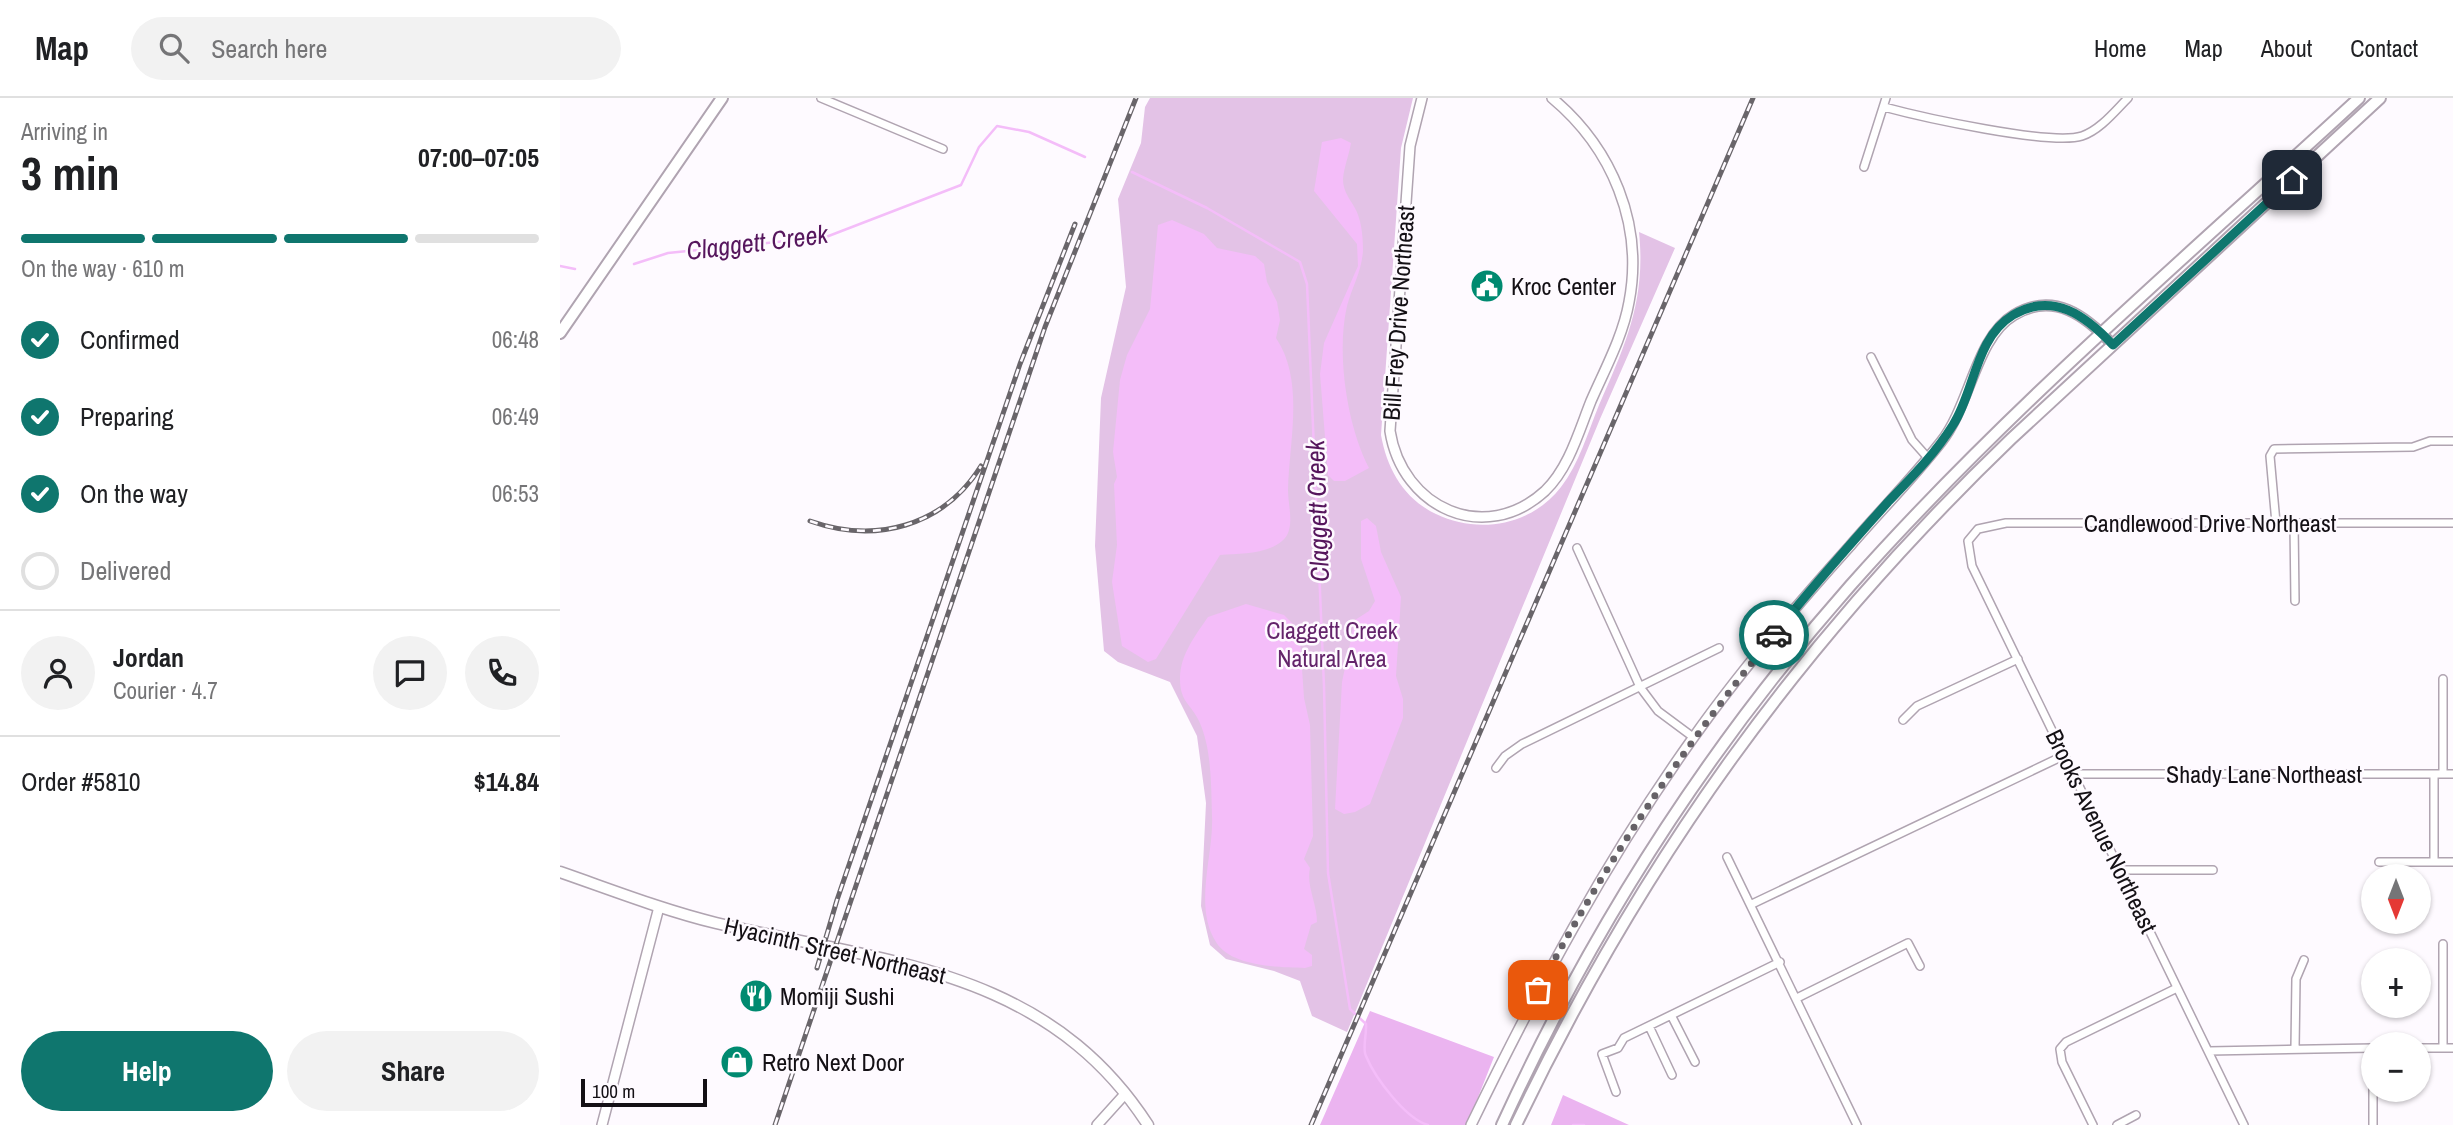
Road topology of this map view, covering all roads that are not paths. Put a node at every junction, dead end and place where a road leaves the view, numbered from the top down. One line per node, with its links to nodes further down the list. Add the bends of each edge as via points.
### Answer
1 (723, 98): 12 (main road)
2 (821, 98): 10 (street)
3 (1422, 98): 4 (street, Bill Frey Drive Northeast, via 1410,146 1390,431 1399,465 1415,488 1440,506 1476,517 1519,509 1557,478 1617,343 1629,303 1632,250 1621,194 1594,143)
4 (1552, 98)
5 (1886, 98): 9 (street)
6 (2129, 98): 9 (street, via 2088,134 2059,139)
7 (2359, 98): 13 (main road)
8 (2381, 98): 14 (main road)
9 (1884, 107): 11 (street)
10 (943, 149)
11 (1864, 167)
12 (560, 333)
13 (2103, 334): 14 (street); 17 (street, via 2075,311 2061,306 2038,306 2012,316 1993,333 1955,424); 65 (main road, via 1898,534 1748,712 1610,916)
14 (2113, 345): 70 (main road, via 1893,559 1750,730 1627,914)
15 (1871, 357): 17 (street, via 1912,440)
16 (2453, 441): 18 (street, via 2413,447 2274,449 2270,456)
17 (1928, 458): 29 (street, via 1804,597)
18 (2276, 523): 19 (street, Candlewood Drive Northeast); 21 (street, Candlewood Drive Northeast, via 2006,523 1983,526)
19 (2294, 523): 20 (street, Candlewood Drive Northeast); 23 (street)
20 (2453, 523)
21 (1970, 536): 25 (street, Brooks Avenue Northeast, via 1970,562)
22 (1577, 548): 27 (street)
23 (2295, 601)
24 (1719, 648): 27 (street)
25 (2018, 659): 28 (street, via 1917,706); 30 (street, Brooks Avenue Northeast)
26 (2443, 679): 34 (street)
27 (1640, 687): 29 (street, via 1658,711); 31 (street, via 1513,750)
28 (1903, 720)
29 (1693, 737): 69 (street, via 1575,922)
30 (2065, 755): 32 (street, Brooks Avenue Northeast); 43 (street)
31 (1496, 768)
32 (2075, 774): 33 (street, Shady Lane Northeast); 40 (street, Brooks Avenue Northeast)
33 (2434, 774): 34 (street, Shady Lane Northeast); 37 (street)
34 (2444, 774): 35 (street, Shady Lane Northeast)
35 (2453, 774)
36 (1727, 857): 43 (street)
37 (2434, 862): 38 (street); 39 (street)
38 (2453, 862)
39 (2379, 863)
40 (2121, 870): 41 (street); 49 (street, Brooks Avenue Northeast)
41 (2213, 870)
42 (560, 872): 44 (main road, Hyacinth Street Northeast)
43 (1752, 904): 47 (street)
44 (659, 907): 62 (main road, Hyacinth Street Northeast, via 920,967 977,985 1069,1038); 66 (street)
45 (2443, 944): 56 (street)
46 (2304, 960): 53 (street, via 2296,979)
47 (1780, 962): 50 (street); 51 (street)
48 (1920, 966): 50 (street, via 1908,943)
49 (2177, 988): 58 (street, Brooks Avenue Northeast); 72 (street, via 2060,1049)
50 (1797, 998): 71 (street)
51 (1671, 1015): 52 (street); 59 (street)
52 (1649, 1026): 60 (street); 61 (street, via 1601,1056)
53 (2295, 1048): 54 (street); 58 (street)
54 (2361, 1048)
55 (2431, 1048): 56 (street)
56 (2443, 1048): 57 (street)
57 (2453, 1048)
58 (2209, 1051): 74 (street, Brooks Avenue Northeast)
59 (1695, 1062)
60 (1672, 1075)
61 (1616, 1092)
62 (1125, 1094): 67 (street); 68 (main road, Hyacinth Street Northeast)
63 (2373, 1102): 75 (street)
64 (2136, 1115): 73 (street)
65 (1503, 1123)
66 (603, 1125)
67 (1097, 1125)
68 (1148, 1125)
69 (1471, 1125)
70 (1516, 1125)
71 (1857, 1125)
72 (2093, 1125)
73 (2117, 1125)
74 (2244, 1125)
75 (2373, 1125)

